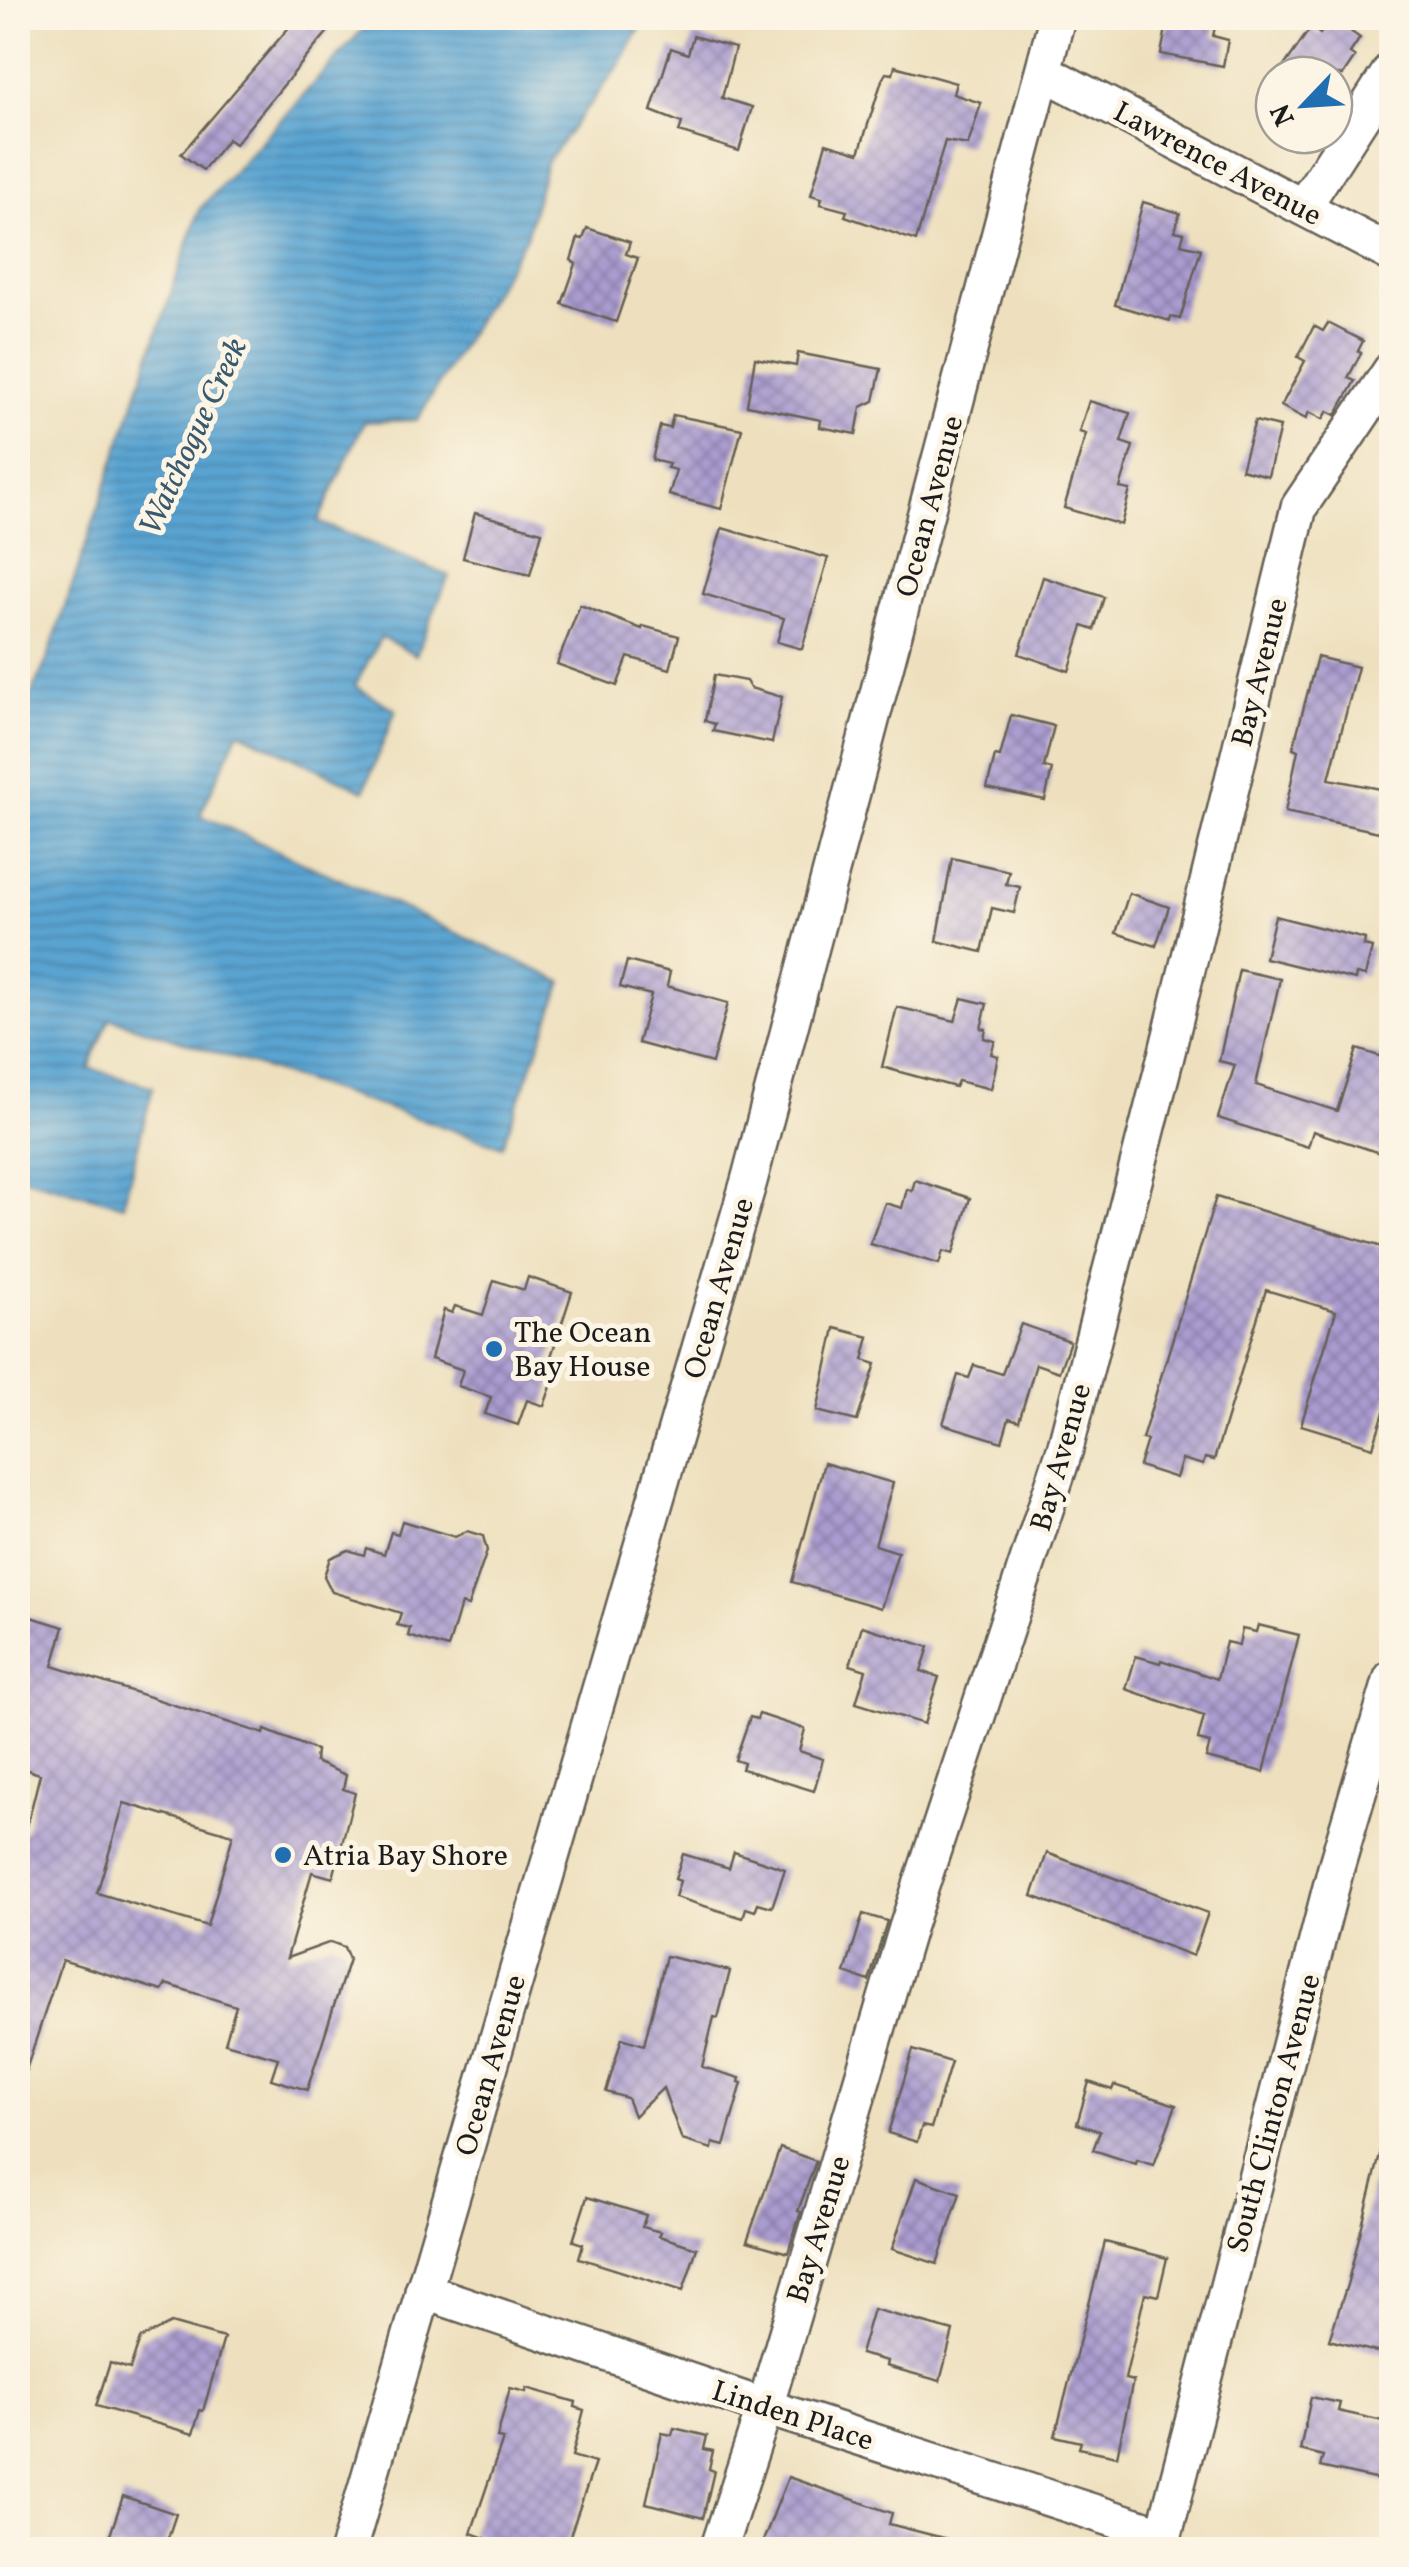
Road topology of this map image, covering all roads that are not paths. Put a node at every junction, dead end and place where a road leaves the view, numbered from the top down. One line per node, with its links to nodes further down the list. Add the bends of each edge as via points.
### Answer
1 (1057, 18): 3 (street, Ocean Avenue)
2 (1392, 69): 4 (street)
3 (1044, 72): 4 (street, Lawrence Avenue); 8 (street, Ocean Avenue, via 750,1181)
4 (1302, 206): 5 (street, Lawrence Avenue)
5 (1392, 254)
6 (1392, 369): 9 (street, Bay Avenue, via 1299,507 1066,1449 908,1928)
7 (1392, 1678): 10 (street, South Clinton Avenue, via 1337,1864)
8 (424, 2291): 9 (street, Linden Place); 11 (street, Ocean Avenue)
9 (765, 2407): 10 (street, Linden Place); 12 (street, Bay Avenue)
10 (1162, 2542)
11 (348, 2550)
12 (718, 2550)

